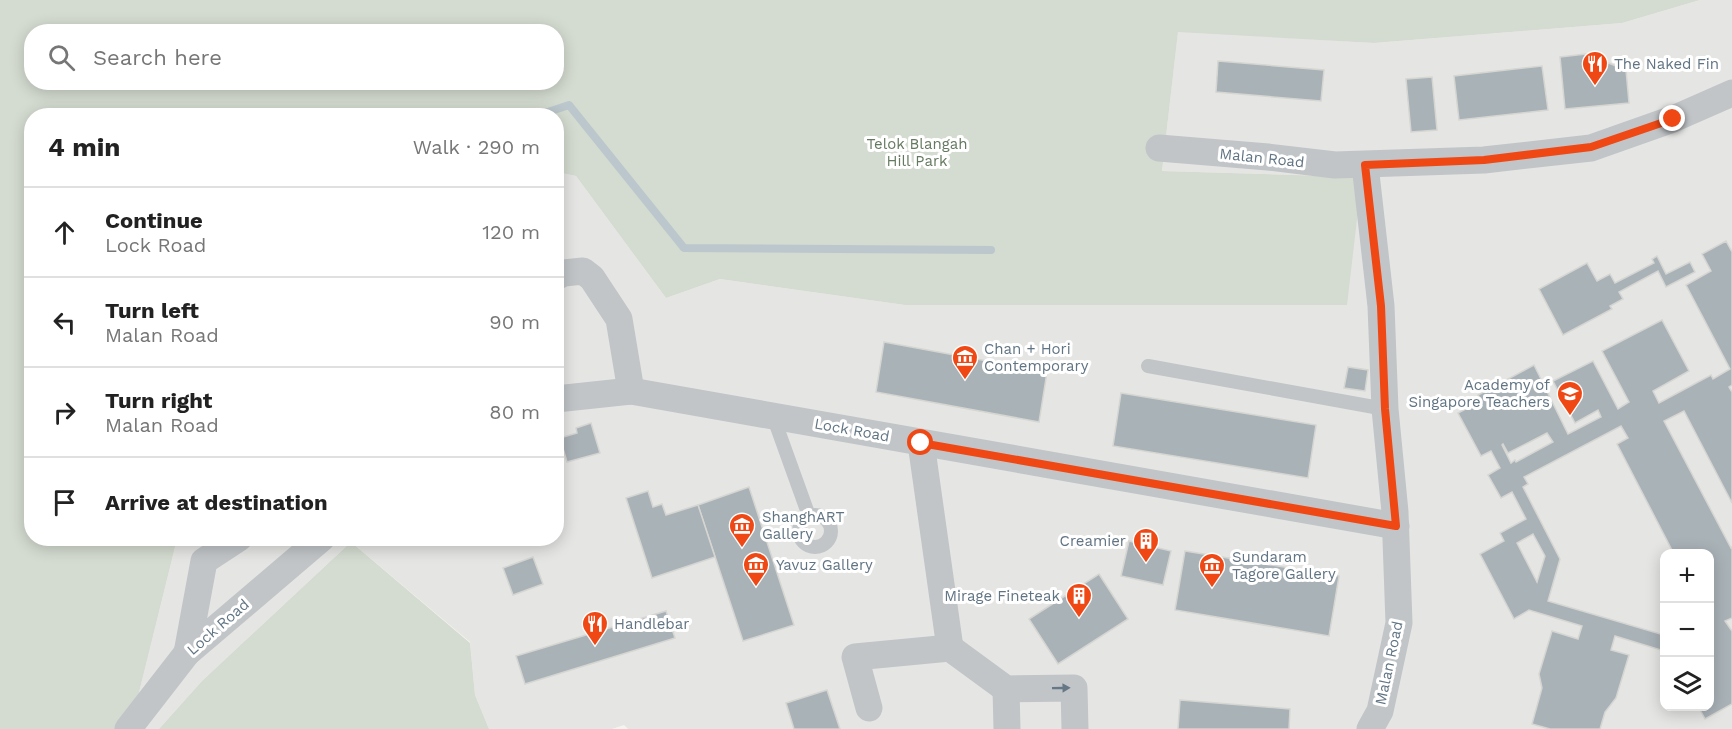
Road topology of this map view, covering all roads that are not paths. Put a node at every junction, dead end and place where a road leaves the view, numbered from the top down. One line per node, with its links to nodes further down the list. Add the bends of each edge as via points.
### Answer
1 (1732, 93): 3 (street, Malan Road, via 1673,119 1591,147 1484,160)
2 (1159, 148): 3 (street, Malan Road)
3 (1365, 165): 8 (street, Malan Road, via 1381,306)
4 (564, 273): 6 (street, via 583,271 619,320)
5 (1148, 366): 8 (lane)
6 (631, 391): 7 (street, Lock Road); 9 (street, Lock Road)
7 (564, 398)
8 (1385, 409): 12 (street, Malan Road)
9 (773, 416): 10 (street, Lock Road); 11 (lane)
10 (921, 443): 12 (street, Lock Road); 15 (street)
11 (809, 516)
12 (1396, 526): 22 (street, Malan Road, via 1399,623 1380,711)
13 (227, 546): 16 (street, via 204,561)
14 (313, 546): 16 (street, Lock Road)
15 (950, 648): 17 (street); 18 (street, via 855,657)
16 (187, 653): 19 (street, Lock Road)
17 (1006, 689): 20 (street); 21 (street, one-way to 21, via 1074,688)
18 (869, 708)
19 (128, 729)
20 (1007, 729)
21 (1075, 729)
22 (1370, 729)

